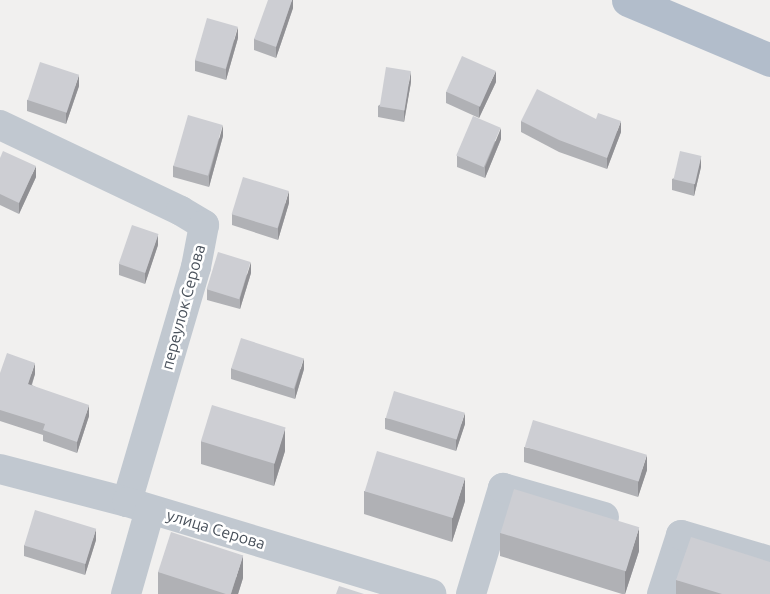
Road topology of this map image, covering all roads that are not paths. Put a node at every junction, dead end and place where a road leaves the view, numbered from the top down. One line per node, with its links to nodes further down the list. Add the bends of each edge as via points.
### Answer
1 (628, 0): 2 (main road)
2 (770, 60)
3 (0, 125): 5 (street, переулок Серова, via 181,210 204,225)
4 (0, 469): 5 (street, улица Серова)
5 (138, 506): 8 (street); 9 (street, улица Серова)
6 (604, 517): 10 (street, via 502,488)
7 (770, 561): 11 (street, via 681,535)
8 (126, 594)
9 (431, 594)
10 (471, 594)
11 (662, 594)

